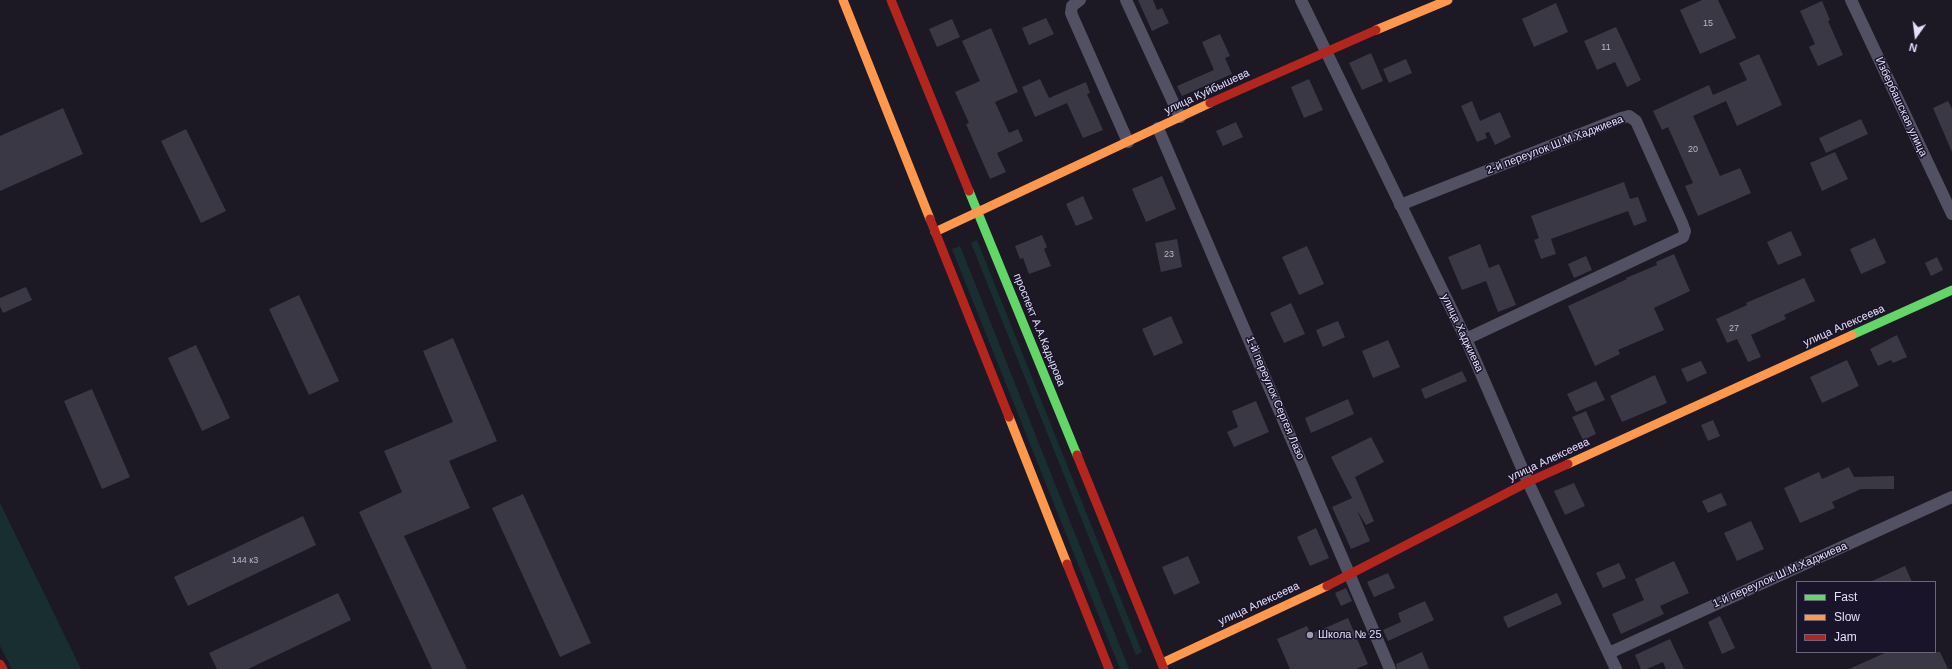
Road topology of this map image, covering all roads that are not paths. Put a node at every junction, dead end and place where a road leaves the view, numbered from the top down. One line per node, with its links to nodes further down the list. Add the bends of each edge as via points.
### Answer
1 (843, 0): 15 (street)
2 (891, 0): 13 (street, проспект А.А.Кадырова)
3 (1080, 0): 11 (street, via 1072,6 1071,13)
4 (1126, 0): 9 (street)
5 (1301, 0): 8 (street, улица Хаджиева)
6 (1448, 0): 8 (street, улица Куйбышева)
7 (1851, 0): 14 (street, Избербашская улица)
8 (1326, 51): 9 (street, улица Куйбышева); 12 (street, улица Хаджиева)
9 (1180, 117): 10 (street, улица Куйбышева)
10 (1158, 128): 11 (street, улица Куйбышева); 20 (street, 1-й переулок Сергея Лазо)
11 (1128, 142): 13 (street, улица Куйбышева)
12 (1400, 206): 17 (street, улица Хаджиева); 17 (street, 2-й переулок Ш.М.Хаджиева, via 1621,118 1630,116 1636,121 1682,223 1685,231 1682,237)
13 (979, 212): 15 (street, улица Куйбышева); 23 (street, проспект А.А.Кадырова)
14 (1952, 214)
15 (935, 232): 25 (street)
16 (1952, 290): 18 (street, улица Алексеева)
17 (1466, 339): 18 (street, улица Хаджиева)
18 (1528, 482): 20 (street, улица Алексеева); 21 (street, улица Хаджиева)
19 (1952, 496): 21 (street, 1-й переулок Ш.М.Хаджиева)
20 (1351, 575): 23 (street, улица Алексеева); 26 (street, 1-й переулок Сергея Лазо)
21 (1609, 653): 27 (street, улица Хаджиева)
22 (0, 664): 24 (street)
23 (1163, 666)
24 (3, 669)
25 (1109, 669)
26 (1390, 669)
27 (1616, 669)

